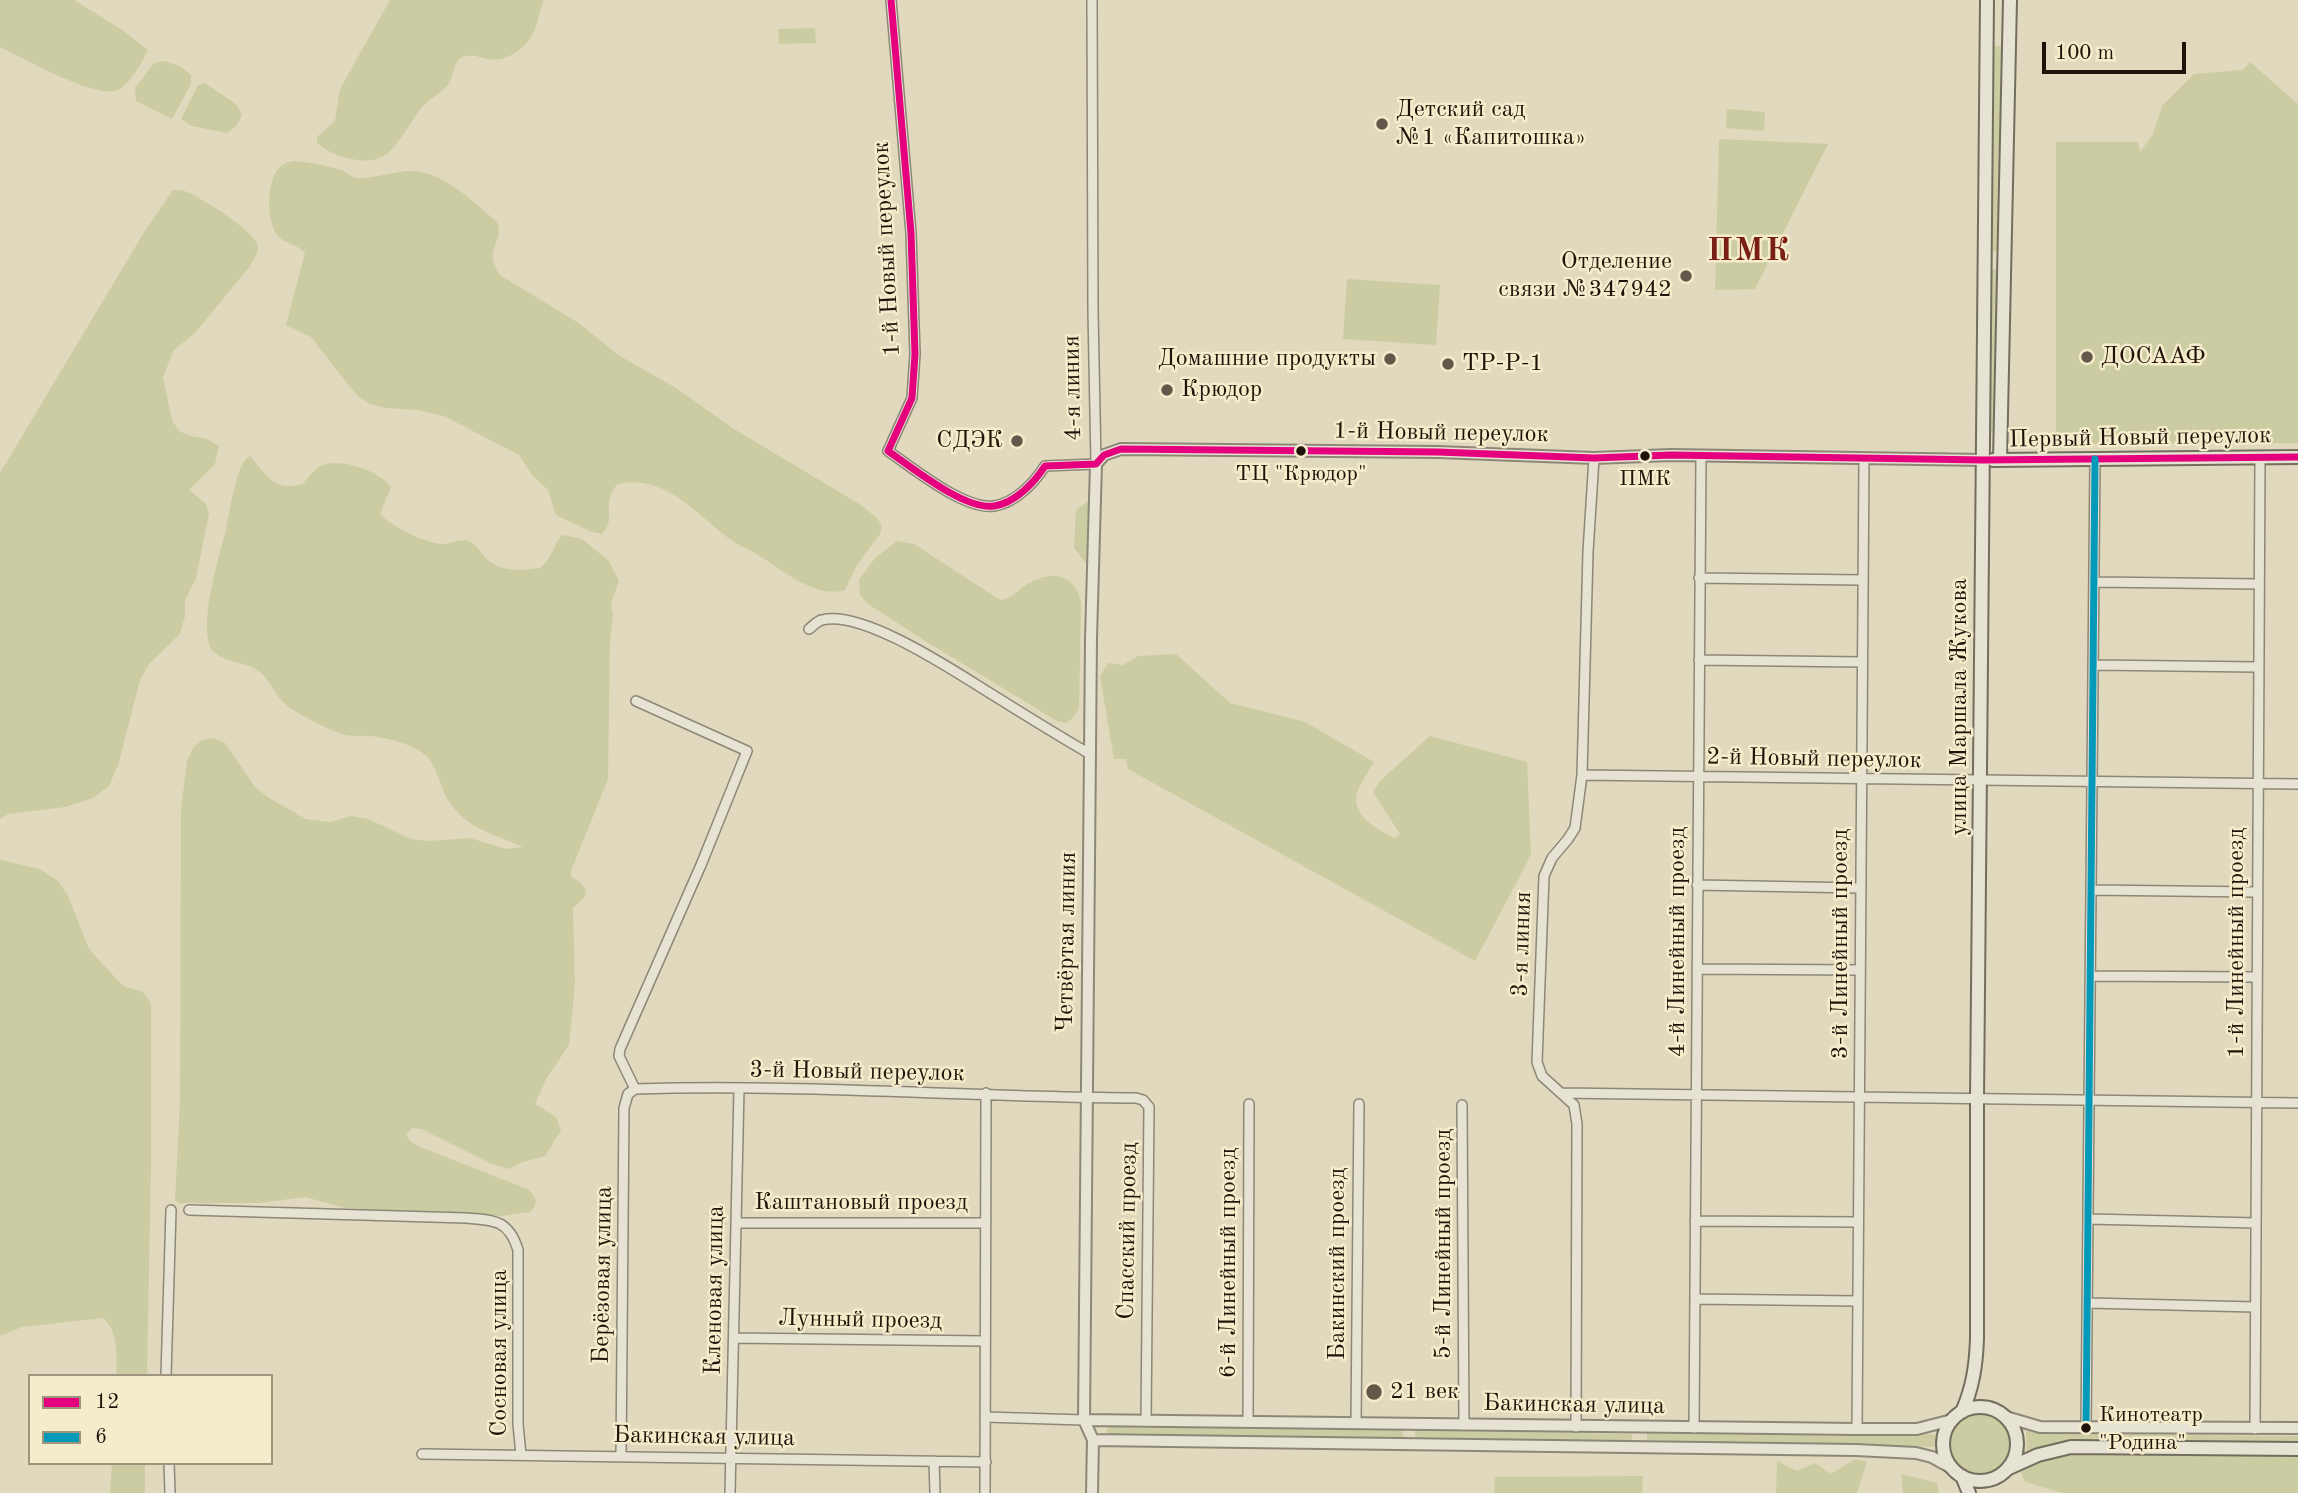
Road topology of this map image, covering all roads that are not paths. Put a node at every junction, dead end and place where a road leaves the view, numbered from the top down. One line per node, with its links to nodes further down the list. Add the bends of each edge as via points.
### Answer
1 (891, 0): 17 (street, 1-й Новый переулок, via 911,233 915,354 912,398 888,451 959,498 979,505 1011,500 1028,488 1045,466)
2 (1092, 0): 17 (street, 4-я линия)
3 (1987, 0): 5 (main road, улица Маршала Жукова)
4 (2010, 0): 6 (main road)
5 (1987, 24): 6 (main road); 7 (main road, улица Маршала Жукова)
6 (2011, 24): 8 (main road)
7 (1984, 259): 8 (main road); 15 (main road, улица Маршала Жукова)
8 (2005, 260): 16 (main road)
9 (1701, 456): 12 (street, 1-й Новый переулок); 13 (street, 1-й Новый переулок); 18 (street, 4-й Линейный проезд)
10 (2260, 457): 11 (main road, Первый Новый переулок); 14 (main road, Первый Новый переулок); 21 (street, 1-й Линейный проезд)
11 (2298, 457)
12 (1594, 458): 17 (street, 1-й Новый переулок, via 1121,449 1104,455); 29 (street, 3-я линия)
13 (1864, 458): 15 (street, 1-й Новый переулок); 19 (street, 3-й Линейный проезд)
14 (2095, 459): 16 (main road, Первый Новый переулок); 20 (street)
15 (1983, 460): 16 (main road, Первый Новый переулок); 32 (main road, улица Маршала Жукова)
16 (2000, 460)
17 (1096, 464): 28 (street, Четвёртая линия)
18 (1699, 578): 19 (street); 23 (street, 4-й Линейный проезд)
19 (1862, 580): 24 (street, 3-й Линейный проезд)
20 (2095, 582): 21 (street); 25 (street)
21 (2258, 584): 26 (street, 1-й Линейный проезд)
22 (809, 629): 28 (street, via 820,620 832,619 882,632)
23 (1699, 660): 24 (street); 30 (street, 4-й Линейный проезд)
24 (1862, 662): 31 (street, 3-й Линейный проезд)
25 (2094, 665): 26 (street); 33 (street)
26 (2257, 667): 34 (street, 1-й Линейный проезд)
27 (636, 701): 45 (street, via 747,751 620,1049)
28 (1090, 754): 50 (street, Четвёртая линия)
29 (1582, 775): 30 (street, 2-й Новый переулок); 47 (street, 3-я линия, via 1575,828 1544,876 1537,1062 1542,1076)
30 (1698, 776): 31 (street, 2-й Новый переулок); 36 (street, 4-й Линейный проезд)
31 (1861, 779): 32 (street, 2-й Новый переулок); 37 (street, 3-й Линейный проезд)
32 (1980, 781): 33 (street, 2-й Новый переулок); 51 (main road, улица Маршала Жукова)
33 (2092, 782): 34 (street, 2-й Новый переулок); 38 (street)
34 (2257, 783): 35 (street, 2-й Новый переулок); 39 (street, 1-й Линейный проезд)
35 (2298, 784)
36 (1697, 885): 37 (street); 40 (street, 4-й Линейный проезд)
37 (1860, 888): 41 (street, 3-й Линейный проезд)
38 (2092, 890): 39 (street); 42 (street)
39 (2256, 891): 43 (street, 1-й Линейный проезд)
40 (1697, 969): 41 (street); 48 (street, 4-й Линейный проезд)
41 (1860, 970): 49 (street, 3-й Линейный проезд)
42 (2091, 976): 43 (street); 52 (street)
43 (2256, 977): 53 (street, 1-й Линейный проезд)
44 (739, 1089): 45 (street, 3-й Новый переулок); 46 (street, 3-й Новый переулок); 63 (street, Кленовая улица)
45 (632, 1091): 95 (street, Берёзовая улица, via 624,1108)
46 (986, 1093): 50 (street, 3-й Новый переулок); 64 (street)
47 (1562, 1093): 48 (street); 82 (street, 3-я линия, via 1574,1105 1577,1124)
48 (1696, 1095): 49 (street); 61 (street, 4-й Линейный проезд)
49 (1860, 1097): 51 (street); 62 (street, 3-й Линейный проезд)
50 (1087, 1098): 76 (street, Четвёртая линия); 77 (street, Спасский проезд, via 1136,1098 1149,1108)
51 (1977, 1099): 52 (street); 73 (main road, улица Маршала Жукова, via 1976,1364 1971,1391)
52 (2089, 1100): 53 (street); 60 (street)
53 (2256, 1102): 54 (street); 65 (street, 1-й Линейный проезд)
54 (2298, 1103)
55 (1249, 1104): 78 (street, 6-й Линейный проезд)
56 (1359, 1104): 79 (street, Бакинский проезд)
57 (1462, 1105): 81 (street, 5-й Линейный проезд)
58 (171, 1210): 72 (street)
59 (189, 1210): 94 (street, Сосновая улица, via 491,1220 508,1228 518,1250)
60 (2089, 1219): 65 (street); 68 (street)
61 (1695, 1221): 62 (street); 66 (street, 4-й Линейный проезд)
62 (1858, 1222): 67 (street, 3-й Линейный проезд)
63 (736, 1223): 64 (street, Каштановый проезд); 70 (street, Кленовая улица)
64 (986, 1223): 71 (street)
65 (2256, 1223): 69 (street, 1-й Линейный проезд)
66 (1695, 1299): 67 (street); 84 (street, 4-й Линейный проезд)
67 (1857, 1301): 87 (street, 3-й Линейный проезд)
68 (2088, 1303): 69 (street); 85 (street)
69 (2255, 1307): 88 (street, 1-й Линейный проезд)
70 (734, 1338): 71 (street, Лунный проезд); 96 (street, Кленовая улица)
71 (985, 1341): 74 (street)
72 (166, 1374)
73 (1957, 1416): 75 (main road, via 1974,1407 1987,1407); 87 (street, Бакинская улица, via 1917,1429); 100 (main road, via 1946,1431 1944,1444)
74 (985, 1417): 76 (street, Бакинская улица); 98 (street)
75 (2006, 1417): 85 (street, via 2040,1427); 101 (main road, via 2017,1444)
76 (1084, 1420): 77 (street, Бакинская улица); 89 (street)
77 (1146, 1421): 78 (street, Бакинская улица)
78 (1248, 1422): 79 (street, Бакинская улица)
79 (1356, 1423): 80 (street, Бакинская улица)
80 (1408, 1424): 81 (street, Бакинская улица); 90 (street)
81 (1464, 1425): 82 (street, Бакинская улица)
82 (1576, 1427): 83 (street, Бакинская улица)
83 (1637, 1428): 84 (street, Бакинская улица); 91 (street)
84 (1694, 1428): 87 (street, Бакинская улица)
85 (2086, 1428): 88 (street)
86 (2298, 1428): 88 (street)
87 (1857, 1429)
88 (2255, 1429)
89 (1093, 1440): 90 (street, Бакинская улица); 106 (street)
90 (1408, 1444): 91 (street, Бакинская улица)
91 (1637, 1448): 100 (street, Бакинская улица, via 1916,1453)
92 (2298, 1450): 101 (main road, via 2071,1447 2038,1454)
93 (422, 1454): 94 (street, Бакинская улица)
94 (521, 1455): 95 (street, Бакинская улица)
95 (621, 1457): 96 (street, Бакинская улица)
96 (730, 1458): 97 (street, Бакинская улица); 103 (street, Кленовая улица)
97 (934, 1461): 98 (street, Бакинская улица); 104 (street)
98 (986, 1462): 105 (street)
99 (169, 1465): 102 (street)
100 (1957, 1472): 101 (main road, via 1974,1480); 107 (main road)
101 (2004, 1472): 108 (main road)
102 (170, 1493)
103 (730, 1493)
104 (935, 1493)
105 (985, 1493)
106 (1092, 1493)
107 (1969, 1493)
108 (1991, 1493)

